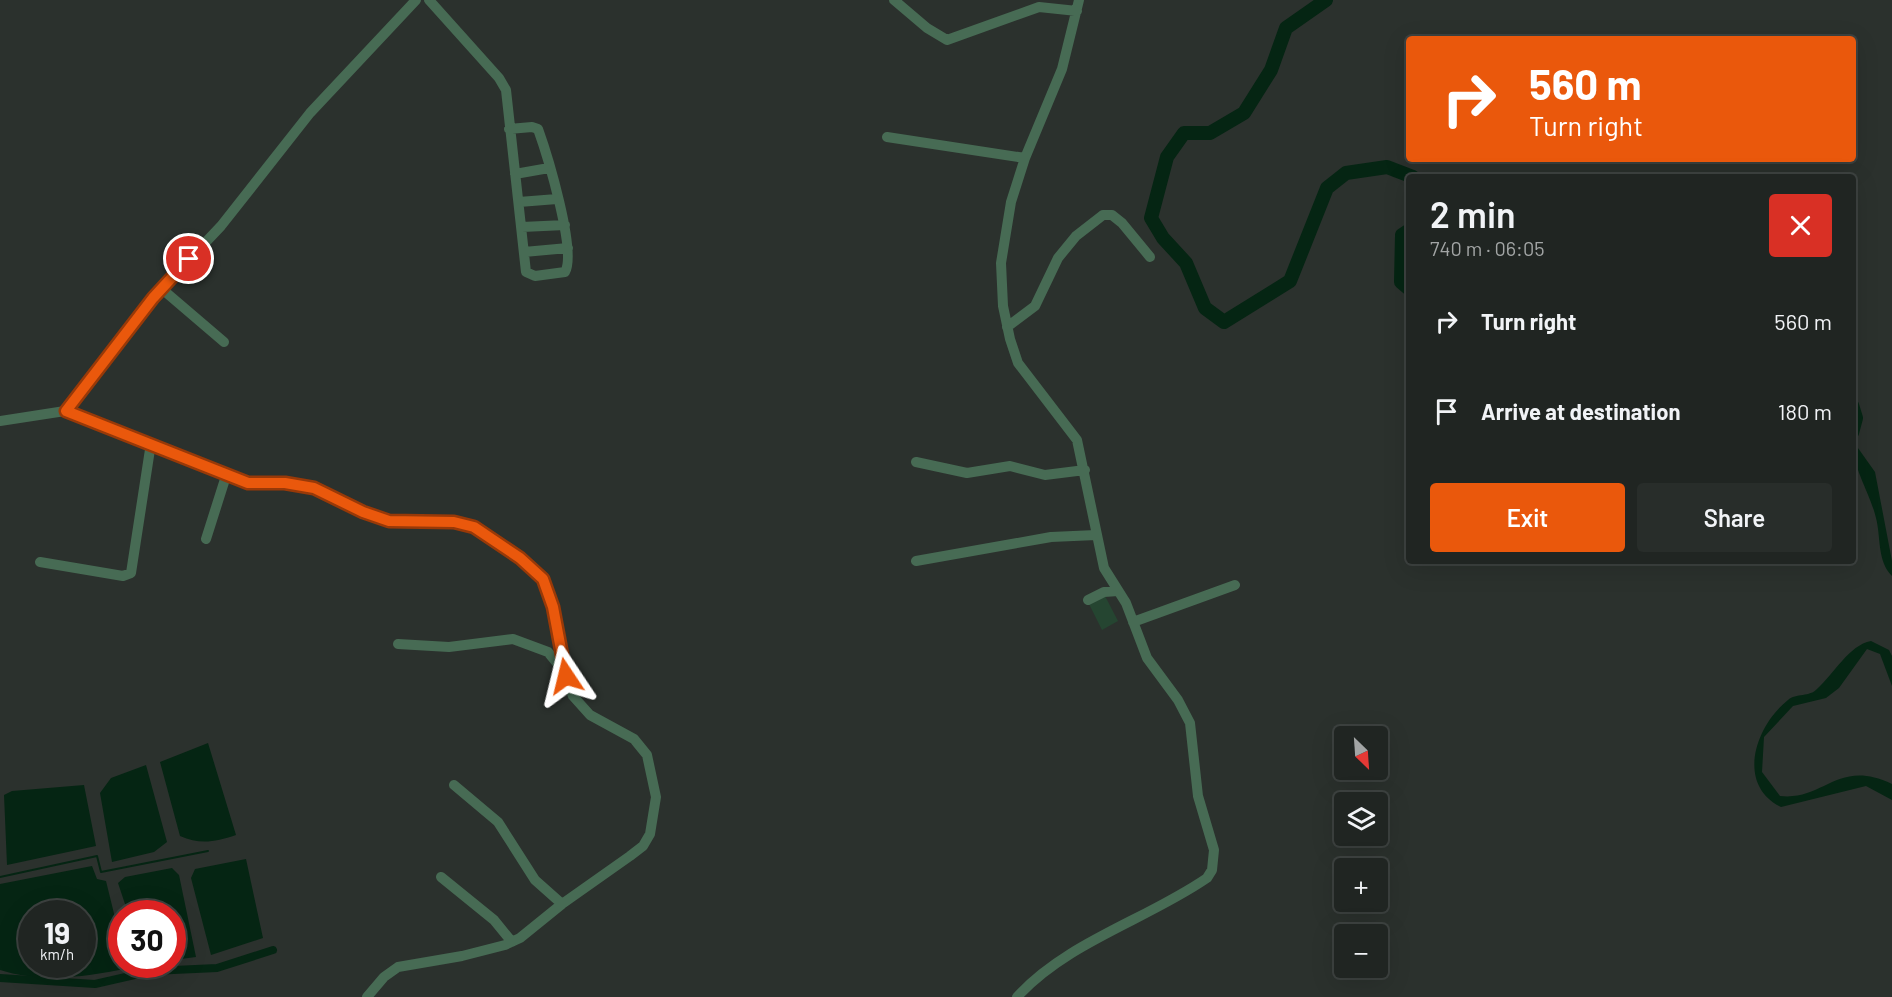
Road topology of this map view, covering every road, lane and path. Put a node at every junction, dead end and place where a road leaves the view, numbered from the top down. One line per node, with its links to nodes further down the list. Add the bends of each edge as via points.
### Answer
1 (416, 0): 17 (street, via 310,113 221,226)
2 (429, 0): 5 (street, via 503,83)
3 (894, 0): 4 (street, via 947,40 1039,7)
4 (1078, 5): 7 (street, via 1062,69)
5 (509, 129): 8 (street, via 538,129); 9 (street)
6 (887, 137): 7 (street)
7 (1025, 158): 18 (street, via 1011,202 1001,263)
8 (549, 168): 9 (street); 10 (street)
9 (515, 174): 11 (street)
10 (557, 199): 11 (street); 12 (street)
11 (519, 202): 13 (street)
12 (565, 225): 13 (street); 14 (street)
13 (522, 227): 15 (street)
14 (568, 248): 15 (street); 15 (street, via 565,273 535,276 526,272)
15 (524, 252)
16 (1150, 256): 18 (street, via 1122,223 1112,215 1103,215 1058,258 1035,306)
17 (162, 288): 19 (street); 20 (street)
18 (1007, 327): 24 (street, via 1023,371 1074,432)
19 (224, 342)
20 (66, 411): 21 (street); 22 (street)
21 (0, 421)
22 (151, 443): 25 (street); 29 (street, via 131,573 123,576)
23 (916, 462): 24 (street, via 967,473 1010,466 1045,475)
24 (1085, 470): 26 (street)
25 (226, 476): 27 (street); 35 (street, via 248,483 314,488 389,521 454,522 474,527 543,579 553,607)
26 (1096, 535): 28 (street, via 1051,537); 31 (street, via 1104,568)
27 (206, 540)
28 (916, 561)
29 (40, 562)
30 (1234, 585): 33 (street)
31 (1118, 591): 32 (street, via 1104,592); 33 (street)
32 (1088, 600)
33 (1133, 622): 41 (street, via 1147,658 1190,723 1198,796 1214,850 1212,870 1195,886 1072,954)
34 (398, 644): 35 (street, via 449,647 513,639 548,652 556,663)
35 (564, 666): 38 (street, via 570,690 582,708 598,721 626,733 642,747 652,770 656,797 650,834 643,846)
36 (454, 785): 38 (street, via 498,822 535,880)
37 (441, 877): 39 (street, via 494,920)
38 (562, 904): 39 (street)
39 (512, 942): 40 (street, via 398,967)
40 (367, 997)
41 (1017, 997)

